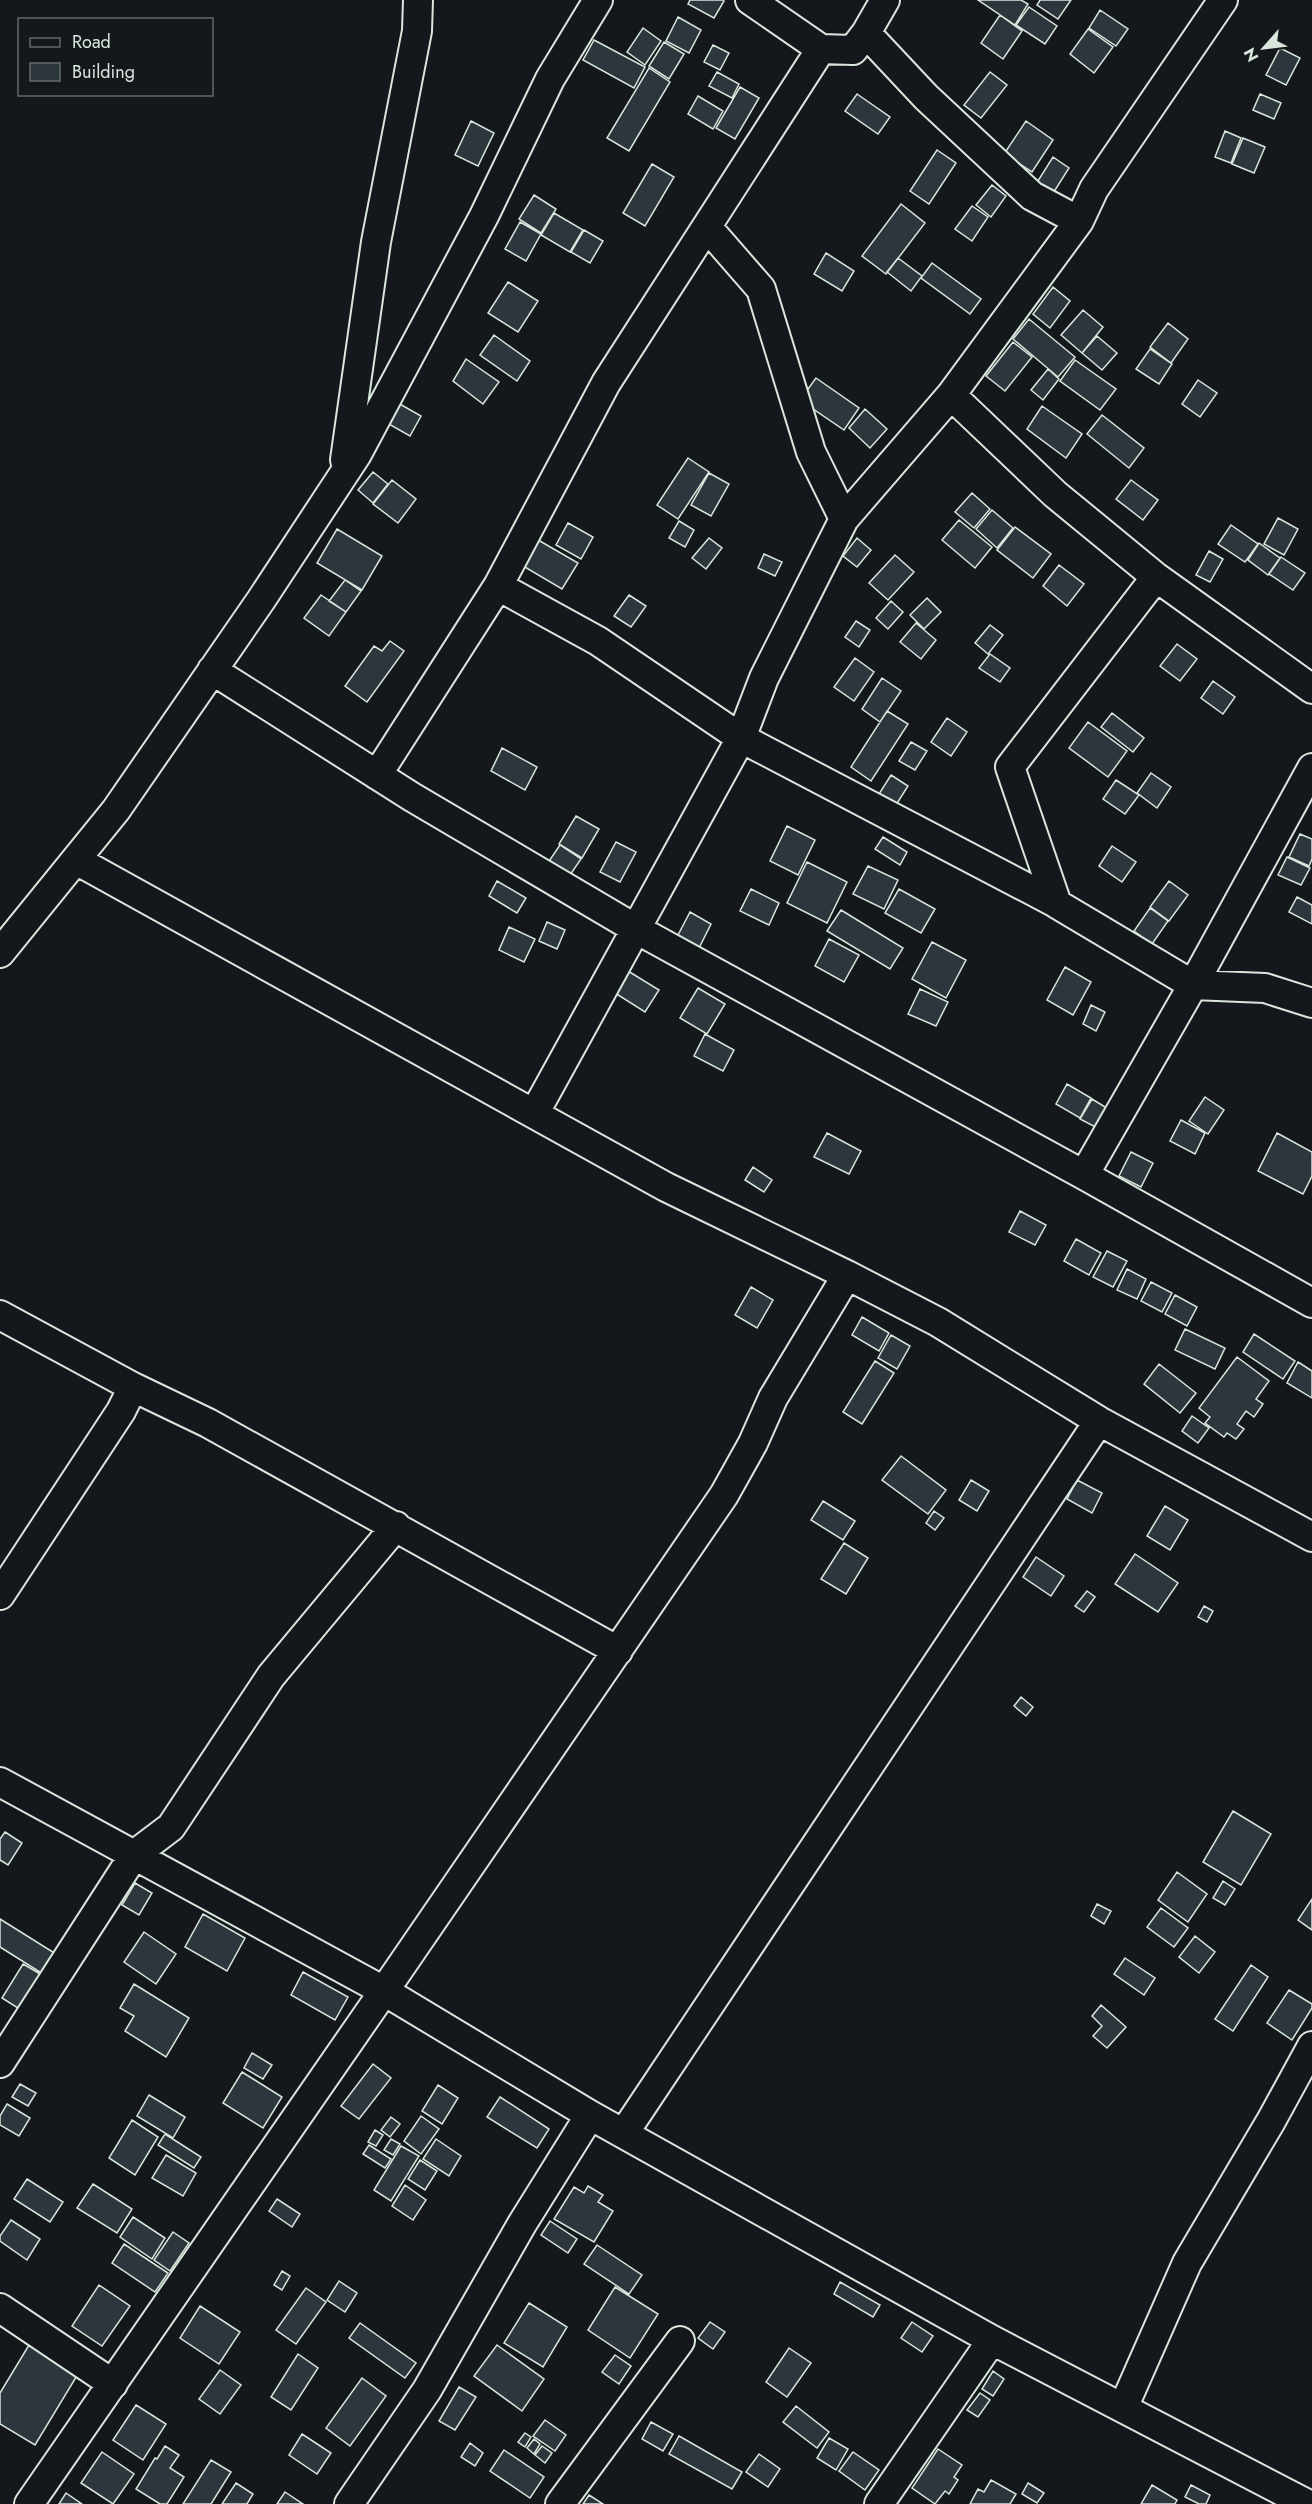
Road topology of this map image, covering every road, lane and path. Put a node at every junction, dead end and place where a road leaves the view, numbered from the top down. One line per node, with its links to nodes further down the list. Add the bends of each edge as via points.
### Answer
1 (418, 0): 11 (street, via 417,31 376,242)
2 (598, 0): 11 (street, via 550,79 484,216)
3 (750, 0): 7 (street)
4 (885, 0): 6 (street)
5 (1223, 0): 8 (street, via 1094,189)
6 (866, 33): 7 (street, via 853,50); 8 (street, via 926,97 1032,196)
7 (821, 49): 9 (street)
8 (1079, 221): 10 (street)
9 (707, 227): 12 (street, via 761,289 811,452); 14 (street, via 606,383)
10 (951, 395): 12 (street); 13 (street, via 1055,494)
11 (341, 479): 15 (street)
12 (844, 519): 17 (street, via 764,678)
13 (1156, 577): 16 (street); 21 (street, via 1010,767)
14 (498, 586): 17 (street, via 598,641); 19 (street)
15 (212, 670): 19 (street); 20 (street, via 116,810)
16 (1312, 689)
17 (741, 738): 21 (street); 22 (street)
18 (1312, 768): 24 (street)
19 (377, 775): 22 (street)
20 (76, 860): 23 (street); 26 (street)
21 (1056, 903): 24 (street)
22 (636, 929): 26 (street); 27 (street)
23 (0, 953)
24 (1193, 985): 25 (street, via 1265,988); 27 (street)
25 (1312, 1003)
26 (534, 1114): 28 (street, via 666,1187)
27 (1084, 1175): 29 (street)
28 (847, 1275): 32 (street, via 938,1322); 36 (street, via 773,1398 724,1495)
29 (1312, 1303)
30 (0, 1315): 31 (street)
31 (133, 1387): 33 (street, via 208,1423); 35 (street)
32 (1100, 1421): 34 (street); 43 (street)
33 (396, 1526): 36 (street); 38 (street, via 272,1676 171,1827)
34 (1312, 1537)
35 (0, 1595)
36 (618, 1651): 39 (street)
37 (0, 1782): 38 (street)
38 (134, 1856): 39 (street); 41 (street)
39 (384, 1991): 42 (street); 47 (street)
40 (1312, 2046): 48 (street, via 1187,2263)
41 (0, 2063)
42 (590, 2115): 43 (street); 52 (street, via 427,2390)
43 (624, 2133): 45 (street)
44 (0, 2308): 47 (street)
45 (992, 2340): 48 (street); 49 (street)
46 (680, 2341): 53 (street)
47 (113, 2384): 51 (street)
48 (1123, 2408): 50 (street)
49 (889, 2501)
50 (1296, 2501)
51 (28, 2504)
52 (349, 2504)
53 (560, 2504)

